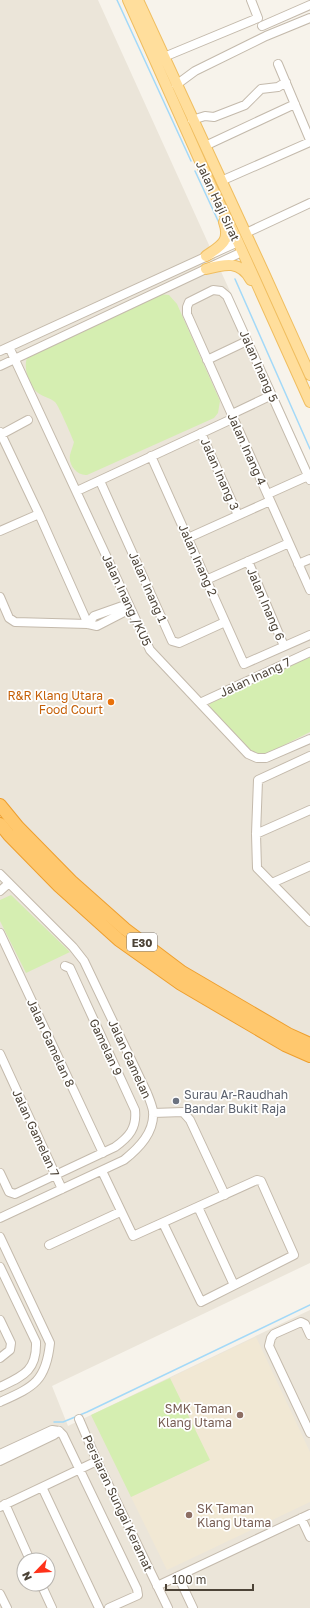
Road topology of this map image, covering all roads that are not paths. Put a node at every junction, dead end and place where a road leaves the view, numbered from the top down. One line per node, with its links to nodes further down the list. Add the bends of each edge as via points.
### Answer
1 (135, 0): 8 (main road, Jalan Haji Sirat); 16 (main road, Jalan Haji Sirat, via 163,77)
2 (251, 0): 4 (street)
3 (310, 5): 6 (street)
4 (258, 18): 6 (street); 8 (street)
5 (310, 18): 7 (street)
6 (262, 26): 7 (street)
7 (266, 36): 11 (street, via 195,71)
8 (164, 57): 11 (main road, Jalan Haji Sirat)
9 (278, 64): 10 (street)
10 (286, 82): 12 (street); 13 (street, via 278,87 261,89 245,105 214,117 205,116)
11 (176, 86): 13 (main road, Jalan Haji Sirat); 16 (main road, via 174,94 189,128)
12 (295, 104): 14 (street); 15 (street)
13 (192, 120): 15 (main road, Jalan Haji Sirat)
14 (310, 141): 17 (street)
15 (205, 146): 17 (main road, Jalan Haji Sirat); 21 (main road, via 243,238)
16 (193, 148): 18 (main road, Jalan Haji Sirat)
17 (221, 182): 20 (main road, Jalan Haji Sirat)
18 (212, 188): 21 (main road, Jalan Haji Sirat); 22 (main road, via 227,232 221,246)
19 (310, 203): 20 (street)
20 (246, 233): 24 (main road, Jalan Haji Sirat)
21 (241, 246): 22 (street); 23 (street); 24 (main road, via 248,249 257,268); 34 (main road, Jalan Haji Sirat)
22 (206, 256): 27 (street)
23 (206, 269): 30 (street); 34 (main road, via 223,264 234,265 247,274)
24 (264, 273): 29 (main road, Jalan Haji Sirat)
25 (187, 308): 26 (street, Jalan Inang 5, via 189,302 213,290 221,292 227,296); 31 (street, Jalan Inang 4, via 187,314)
26 (247, 341): 31 (street); 35 (street, Jalan Inang 5)
27 (9, 347): 28 (street); 30 (street, Jalan Inang /KU5)
28 (0, 351)
29 (306, 356): 33 (main road, Jalan Haji Sirat)
30 (15, 359): 32 (street); 44 (street, Jalan Inang /KU5)
31 (207, 360): 37 (street, Jalan Inang 4)
32 (0, 366)
33 (310, 375)
34 (303, 386): 36 (main road, Jalan Haji Sirat)
35 (272, 395): 37 (street); 42 (street, Jalan Inang 5)
36 (310, 402)
37 (233, 416): 40 (street); 45 (street, Jalan Inang 4)
38 (28, 420): 39 (street)
39 (1, 433): 46 (street)
40 (201, 433): 41 (street); 47 (street, Jalan Inang 3)
41 (151, 456): 43 (street); 49 (street, Jalan Inang 2)
42 (309, 478): 45 (street)
43 (100, 481): 44 (street); 58 (street, Jalan Inang 1, via 172,641 178,643)
44 (77, 491): 57 (street, Jalan Inang /KU5)
45 (269, 498): 47 (street); 50 (street, Jalan Inang 4)
46 (39, 514): 48 (street); 59 (street)
47 (238, 515): 49 (street)
48 (0, 532)
49 (188, 538): 54 (street, Jalan Inang 2)
50 (289, 543): 52 (street); 53 (street, Jalan Inang 4)
51 (310, 559): 53 (street)
52 (248, 562): 54 (street); 61 (street, Jalan Inang 6)
53 (298, 564): 55 (street, Jalan Inang 4)
54 (206, 580): 58 (street, Jalan Inang 2)
55 (310, 590)
56 (0, 597): 59 (street, via 9,618 15,622)
57 (129, 607): 59 (street, via 97,626); 63 (street, Jalan Inang /KU5, via 152,654)
58 (225, 622): 61 (street, Jalan Inang 2, via 244,664)
59 (88, 624)
60 (310, 635): 61 (street)
61 (284, 646)
62 (310, 652): 63 (street, Jalan Inang 7)
63 (200, 703): 64 (street, Jalan Inang /KU5, via 248,754 257,758 266,758)
64 (310, 739)
65 (310, 756): 69 (street, via 258,780)
66 (0, 805): 78 (highway, E30, via 71,881 125,929 182,972 288,1034)
67 (310, 810): 69 (street)
68 (0, 824): 80 (highway, E30, via 59,886 119,940 181,984)
69 (256, 834): 73 (street, via 257,868)
70 (310, 866): 73 (street)
71 (0, 874): 72 (street, Jalan Gamelan)
72 (9, 883): 74 (street); 81 (street, Jalan Gamelan, via 84,961 147,1093)
73 (272, 883): 75 (street)
74 (0, 891)
75 (310, 921)
76 (0, 933): 82 (street, Jalan Gamelan 8)
77 (65, 966): 82 (street, Gamelan 9, via 70,968 73,974 136,1110 132,1131 122,1142)
78 (310, 1044)
79 (0, 1054): 85 (street, Jalan Gamelan 7)
80 (310, 1056)
81 (153, 1113): 83 (street, Jalan Gamelan, via 148,1133 138,1149 124,1160); 87 (street, via 183,1112 190,1120)
82 (103, 1153): 85 (street)
83 (102, 1171): 86 (street, Jalan Gamelan); 89 (street)
84 (0, 1173): 85 (street, via 9,1192 15,1194)
85 (56, 1175): 86 (street, Jalan Gamelan 7)
86 (62, 1189): 90 (street, Jalan Gamelan)
87 (225, 1195): 88 (street); 95 (street, via 257,1180 261,1181 295,1254)
88 (198, 1207): 91 (street); 95 (street)
89 (120, 1212): 91 (street, via 133,1236); 93 (street)
90 (0, 1218)
91 (163, 1223): 95 (street, via 199,1301 203,1302)
92 (0, 1236): 100 (street, via 50,1343 48,1361 41,1376 29,1389)
93 (50, 1245)
94 (0, 1267): 99 (street, via 36,1342 36,1352 33,1365 26,1373)
95 (234, 1285)
96 (0, 1320): 98 (street, via 11,1343 10,1350)
97 (310, 1336): 103 (street, via 305,1324 301,1322 274,1334 269,1346)
98 (0, 1358)
99 (0, 1387)
100 (0, 1402)
101 (79, 1419): 105 (street, Persiaran Sungai Keramat)
102 (59, 1431): 104 (street, via 52,1430); 106 (street); 107 (street)
103 (310, 1433)
104 (0, 1454)
105 (97, 1460): 107 (street); 115 (street, Persiaran Sungai Keramat)
106 (0, 1461)
107 (80, 1468): 108 (street); 121 (street, via 137,1589 138,1594)
108 (42, 1487): 109 (street); 120 (street)
109 (2, 1505): 113 (street)
110 (310, 1514): 111 (street)
111 (301, 1518): 112 (street); 114 (street)
112 (310, 1537)
113 (26, 1552)
114 (178, 1576): 115 (street); 123 (street)
115 (158, 1586): 122 (street, Persiaran Sungai Keramat)
116 (45, 1592): 119 (street)
117 (0, 1594): 118 (street)
118 (7, 1608)
119 (52, 1608)
120 (99, 1608)
121 (109, 1608)
122 (168, 1608)
123 (193, 1608)

